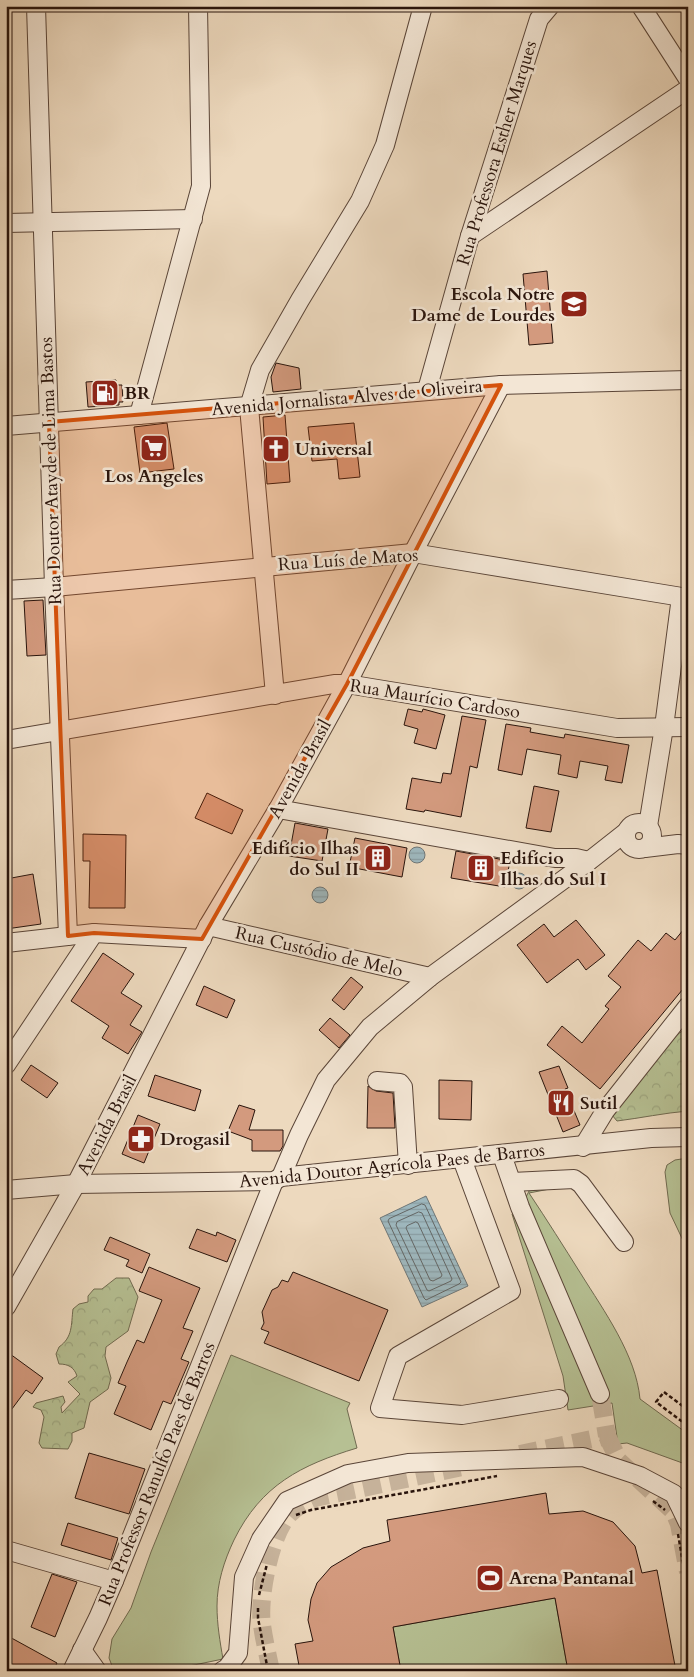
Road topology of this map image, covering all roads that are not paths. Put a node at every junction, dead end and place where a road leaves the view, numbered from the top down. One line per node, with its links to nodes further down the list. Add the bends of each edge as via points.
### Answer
1 (36, 6): 8 (street, Rua Doutor Atayde de Lima Bastos)
2 (198, 6): 7 (street, via 201,186)
3 (423, 6): 14 (street, via 385,145 360,201 260,370)
4 (550, 6): 10 (street, Rua Professora Esther Marques, via 539,19)
5 (641, 6): 6 (street)
6 (687, 89): 10 (street)
7 (193, 219): 8 (street); 15 (street)
8 (42, 222): 9 (street); 16 (street, Rua Doutor Atayde de Lima Bastos)
9 (6, 223)
10 (470, 236): 13 (street, Rua Professora Esther Marques)
11 (688, 380): 12 (street, Avenida Jornalista Alves de Oliveira)
12 (501, 385): 13 (street, Avenida Jornalista Alves de Oliveira); 18 (street, Avenida Brasil)
13 (427, 390): 14 (street, Avenida Jornalista Alves de Oliveira)
14 (249, 407): 15 (street, Avenida Jornalista Alves de Oliveira); 19 (street)
15 (139, 415): 16 (street, Avenida Jornalista Alves de Oliveira)
16 (49, 422): 17 (street, Avenida Jornalista Alves de Oliveira); 20 (street, Rua Doutor Atayde de Lima Bastos)
17 (6, 426)
18 (413, 553): 19 (street, Rua Luís de Matos); 22 (street, Rua Luís de Matos); 23 (street, Avenida Brasil)
19 (264, 566): 20 (street, Rua Luís de Matos); 24 (street)
20 (54, 587): 21 (street, Rua Luís de Matos); 27 (street, Rua Doutor Atayde de Lima Bastos)
21 (6, 590)
22 (684, 597): 25 (street)
23 (347, 684): 24 (street, Rua Maurício Cardoso); 25 (street, Rua Maurício Cardoso, via 617,728); 29 (street, Avenida Brasil)
24 (275, 695): 27 (street, Rua Maurício Cardoso)
25 (664, 727): 26 (street, Rua Maurício Cardoso); 30 (street, via 652,803)
26 (688, 727)
27 (61, 731): 28 (street, Rua Maurício Cardoso); 37 (street, Rua Doutor Atayde de Lima Bastos)
28 (6, 740)
29 (278, 809): 32 (street); 35 (street, Avenida Brasil)
30 (640, 836): 31 (street); 33 (street)
31 (683, 844)
32 (555, 858): 33 (street); 34 (street)
33 (591, 860): 34 (street)
34 (571, 874): 39 (street)
35 (205, 932): 36 (street, Rua Custódio de Melo); 39 (street, Rua Custódio de Melo); 50 (street, Avenida Brasil)
36 (94, 933): 37 (street, Rua Custódio de Melo); 41 (street)
37 (68, 936): 38 (street, Rua Custódio de Melo)
38 (6, 943)
39 (430, 977): 48 (street, via 370,1027 326,1080)
40 (688, 1006): 44 (street, via 605,1111)
41 (7, 1064)
42 (377, 1081): 47 (street, via 400,1083 403,1087)
43 (688, 1137): 44 (street, Avenida Doutor Agrícola Paes de Barros, via 651,1138)
44 (583, 1147): 45 (street, Avenida Doutor Agrícola Paes de Barros)
45 (502, 1154): 46 (street, Avenida Doutor Agrícola Paes de Barros); 49 (street)
46 (462, 1159): 47 (street, Avenida Doutor Agrícola Paes de Barros); 55 (street, via 511,1291 398,1356 380,1408 462,1415)
47 (408, 1165): 48 (street, Avenida Doutor Agrícola Paes de Barros)
48 (278, 1179): 50 (street, Avenida Doutor Agrícola Paes de Barros); 58 (street, Rua Professor Ranulfo Paes de Barros)
49 (512, 1182): 52 (street, via 574,1180 581,1184); 54 (street)
50 (76, 1184): 51 (street, Avenida Doutor Agrícola Paes de Barros); 53 (street, Avenida Brasil)
51 (6, 1190)
52 (624, 1242)
53 (6, 1307)
54 (600, 1394)
55 (559, 1399)
56 (683, 1527): 62 (street, via 674,1494 640,1476 583,1457 408,1463 348,1474 288,1501 261,1539 244,1577 238,1653)
57 (6, 1550): 58 (street)
58 (114, 1581): 59 (street, Rua Professor Ranulfo Paes de Barros)
59 (82, 1650): 60 (street, Rua Professor Ranulfo Paes de Barros); 61 (street)
60 (72, 1671)
61 (97, 1671)
62 (222, 1671)

